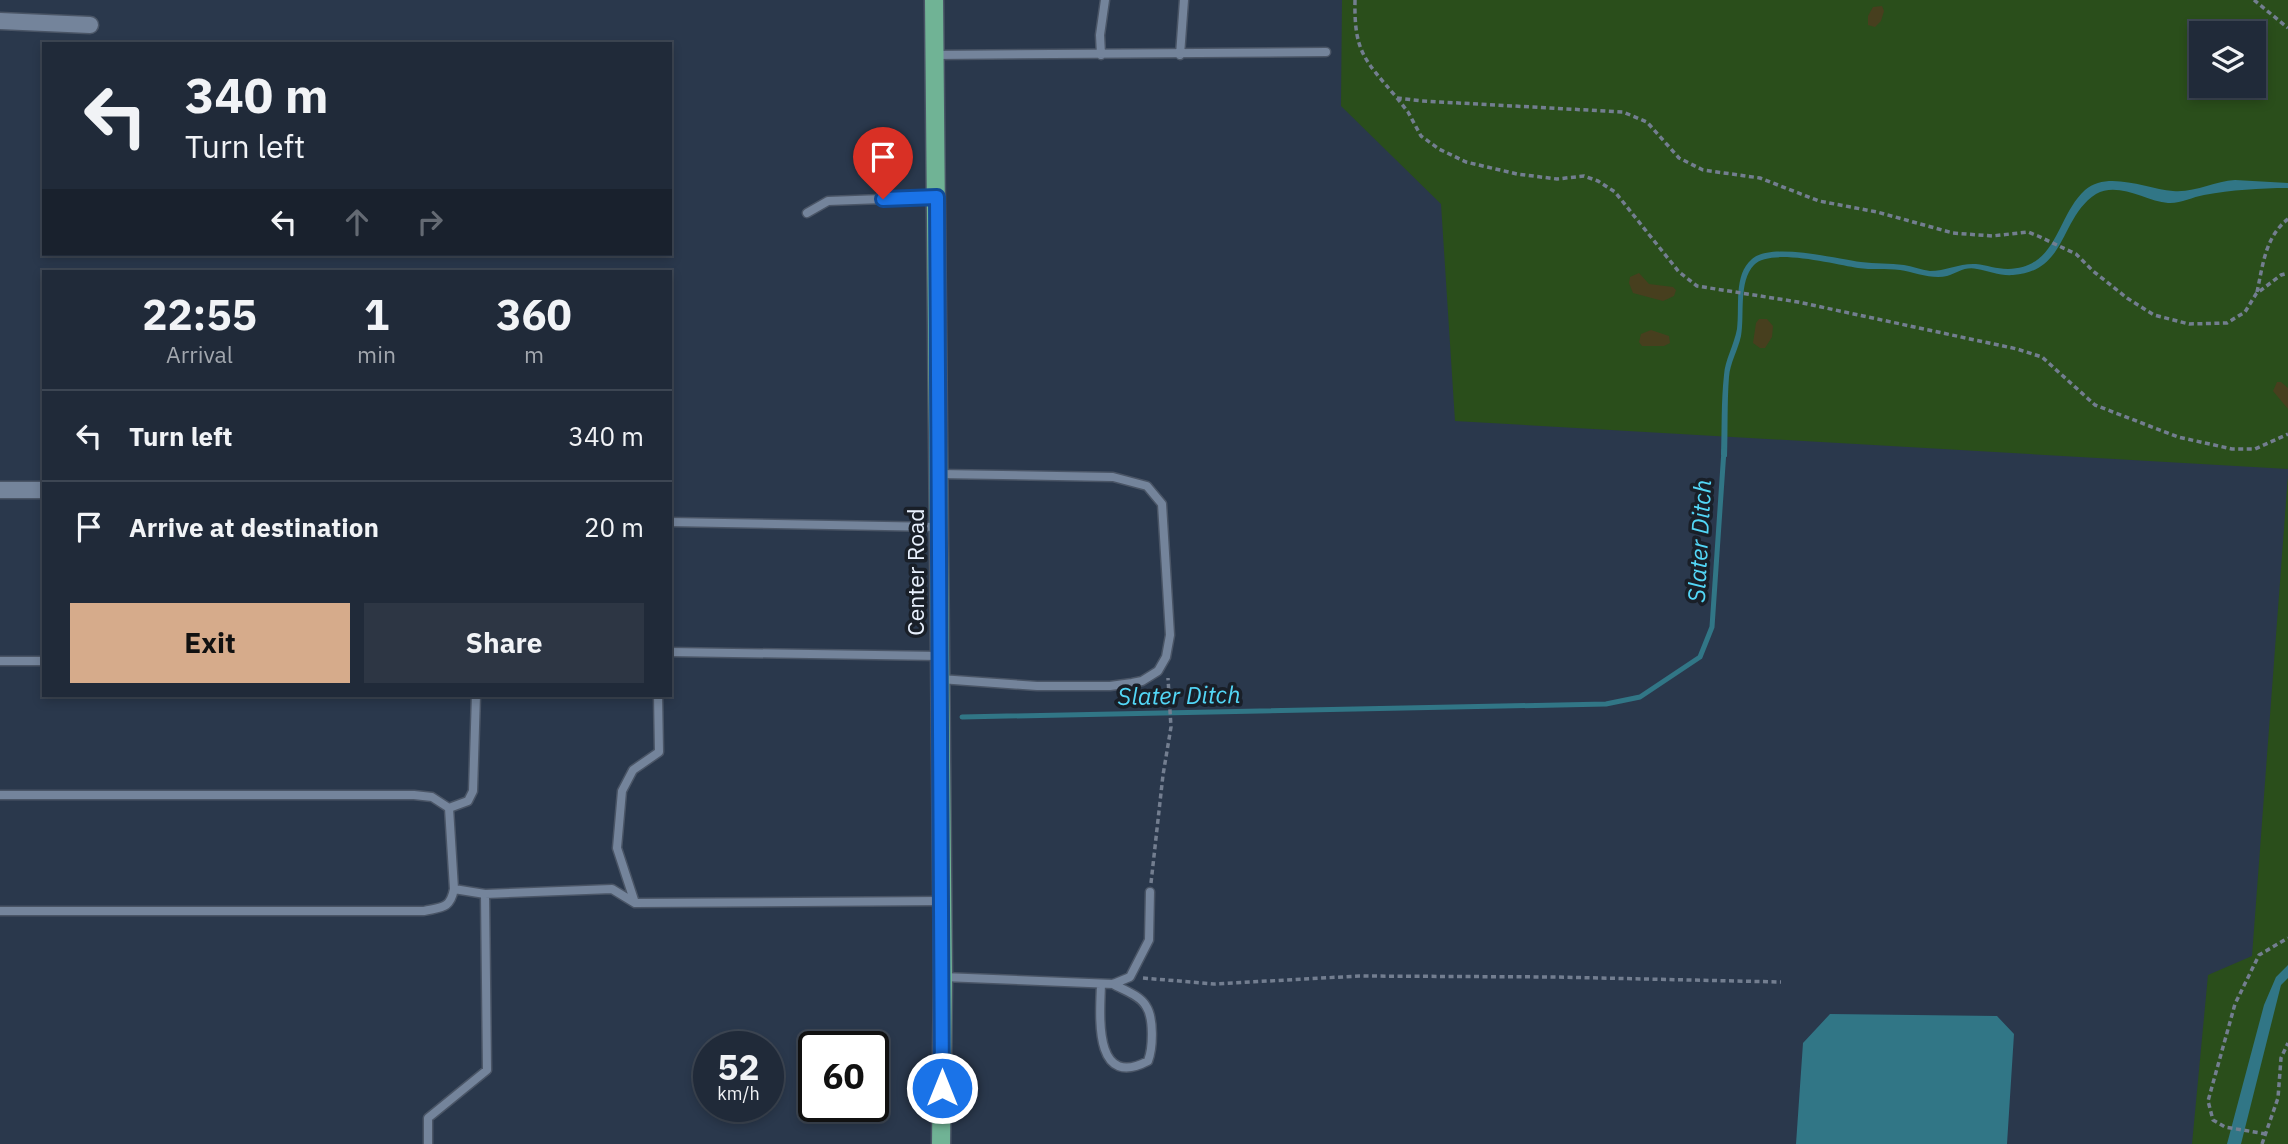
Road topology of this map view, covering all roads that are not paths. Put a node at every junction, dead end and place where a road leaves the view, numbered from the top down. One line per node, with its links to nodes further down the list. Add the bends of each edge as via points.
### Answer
1 (934, 0): 7 (main road, Center Road)
2 (1105, 0): 8 (lane)
3 (1184, 0): 9 (lane)
4 (0, 21): 5 (street)
5 (90, 25)
6 (1326, 52): 9 (lane)
7 (934, 55): 8 (lane); 10 (main road, Center Road)
8 (1101, 55): 9 (lane)
9 (1180, 55)
10 (937, 197): 11 (lane, via 828,201); 12 (main road, Center Road)
11 (807, 213)
12 (939, 474): 16 (main road, Center Road); 21 (lane, via 1114,477 1147,486 1162,504 1170,635 1158,671 1132,683 1037,686)
13 (0, 491): 14 (street)
14 (42, 491)
15 (672, 522): 16 (lane)
16 (939, 527): 18 (main road, Center Road)
17 (672, 652): 18 (lane)
18 (940, 656): 21 (main road, Center Road)
19 (0, 661): 20 (lane)
20 (42, 662)
21 (940, 679): 29 (main road, Center Road)
22 (476, 697): 25 (lane, via 473,791 468,801)
23 (658, 697): 30 (lane, via 659,752 633,770 622,790 617,848)
24 (0, 795): 25 (lane, via 414,795 432,797)
25 (449, 808): 26 (lane)
26 (454, 889): 28 (lane); 31 (lane, via 445,906 424,911)
27 (1150, 892): 34 (lane, via 1149,940 1130,977)
28 (485, 894): 30 (lane, via 612,889); 35 (lane, via 488,1070 428,1118)
29 (941, 901): 30 (lane); 32 (main road, Center Road)
30 (635, 903)
31 (0, 911)
32 (943, 977): 33 (lane); 36 (main road, Center Road)
33 (1101, 984): 34 (lane); 34 (lane, via 1099,1029 1106,1055 1114,1063 1138,1067 1152,1052 1147,1006)
34 (1113, 984)
35 (428, 1144)
36 (941, 1144)

